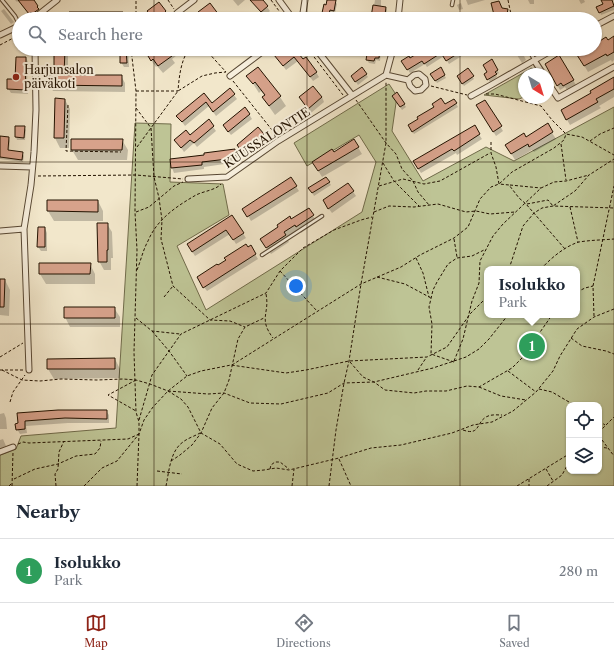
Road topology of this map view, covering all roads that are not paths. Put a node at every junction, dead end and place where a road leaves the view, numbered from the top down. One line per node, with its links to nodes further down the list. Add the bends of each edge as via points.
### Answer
1 (2, 0): 10 (lane)
2 (57, 0): 8 (street)
3 (194, 0): 12 (street)
4 (279, 0): 13 (street)
5 (305, 0): 14 (street)
6 (400, 0): 15 (street)
7 (453, 0): 9 (lane)
8 (50, 2): 11 (street)
9 (452, 6)
10 (12, 12)
11 (40, 12)
12 (177, 12)
13 (288, 12)
14 (303, 12)
15 (399, 12)
16 (614, 16): 17 (street)
17 (602, 22)
18 (12, 29): 19 (street)
19 (0, 35)
20 (35, 56): 36 (street, via 36,110)
21 (255, 56): 29 (street)
22 (321, 56): 33 (street)
23 (390, 56): 30 (street)
24 (532, 56): 26 (lane)
25 (541, 56): 26 (street)
26 (534, 60): 28 (street); 34 (street)
27 (614, 67): 32 (street, via 558,98)
28 (539, 68)
29 (228, 74)
30 (386, 75): 31 (street); 33 (street, KUUSSALONTIE)
31 (408, 80): 31 (street, via 415,91 426,85 425,79 419,74)
32 (554, 92)
33 (352, 95): 37 (street, KUUSSALONTIE, via 226,177)
34 (471, 96)
35 (0, 166): 36 (street)
36 (32, 167): 39 (street)
37 (188, 179)
38 (322, 216): 41 (lane)
39 (24, 229): 40 (street); 42 (street)
40 (0, 230)
41 (262, 255)
42 (29, 370)
43 (13, 447): 44 (street)
44 (0, 452)

